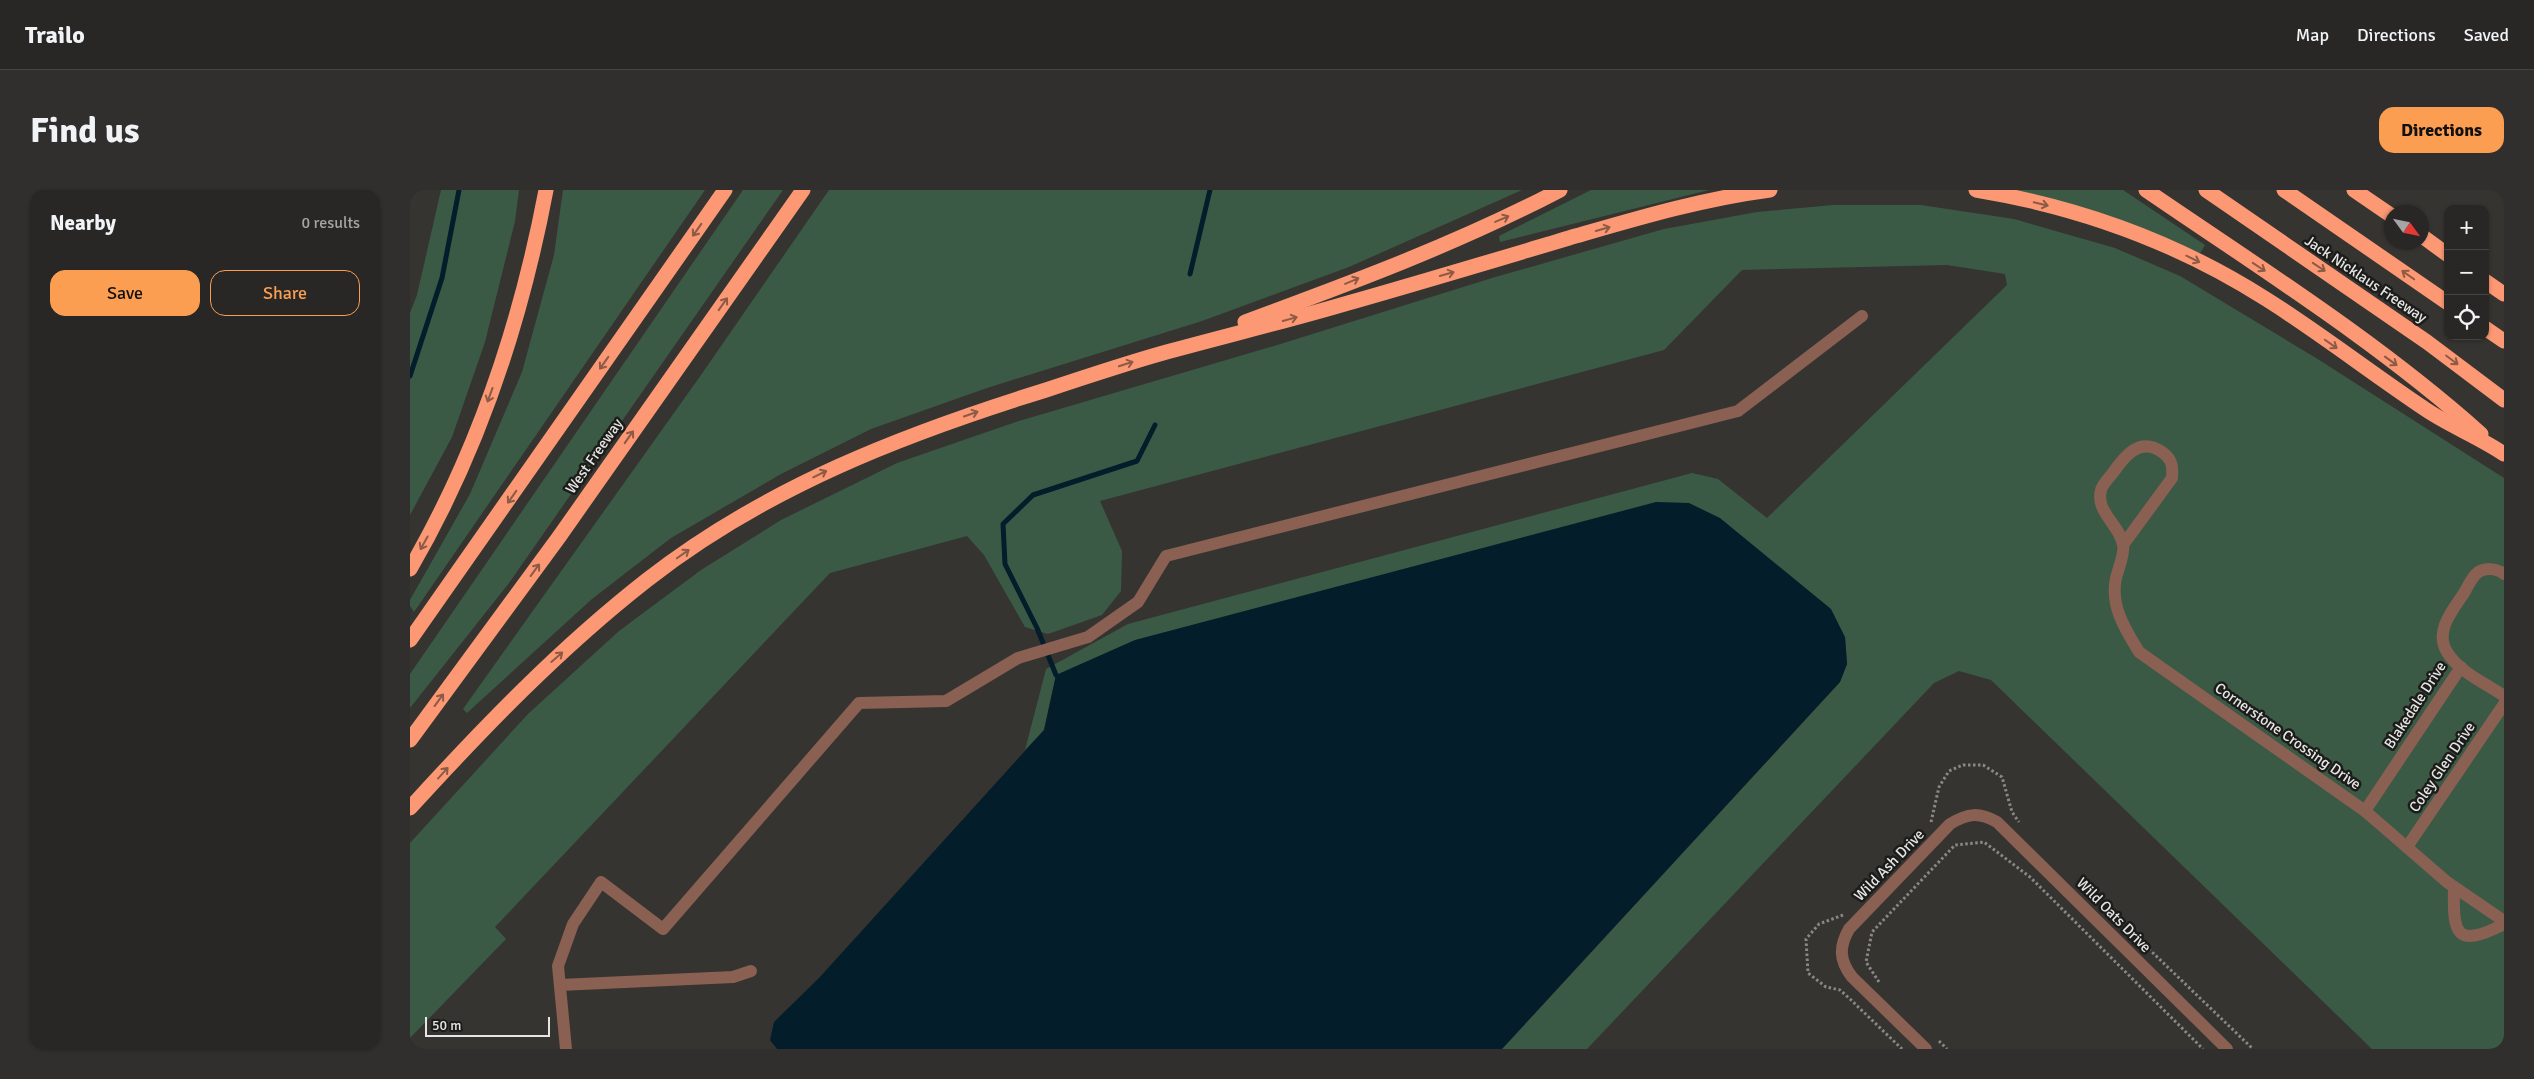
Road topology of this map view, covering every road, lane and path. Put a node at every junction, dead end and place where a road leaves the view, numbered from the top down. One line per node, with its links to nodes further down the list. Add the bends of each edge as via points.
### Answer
1 (535, 190): 23 (highway, via 524,268)
2 (546, 190): 23 (highway, via 529,271)
3 (725, 190): 30 (highway, one-way to 30)
4 (803, 190): 34 (highway, West Freeway, one-way to 4, via 559,537)
5 (1560, 190): 24 (highway, one-way to 5, via 1332,290 1517,212)
6 (1770, 190): 24 (highway, one-way to 6, via 1342,305 1656,213 1732,195)
7 (1976, 190): 26 (highway, one-way to 26, via 2096,218 2138,233 2222,273 2266,299 2427,411)
8 (2146, 190): 26 (highway, one-way to 26, via 2322,310 2437,395)
9 (2206, 190): 25 (highway, Jack Nicklaus Freeway, one-way to 25, via 2427,342)
10 (2284, 190): 19 (highway, Jack Nicklaus Freeway, one-way to 10)
11 (2354, 190): 14 (highway)
12 (2368, 190): 13 (highway)
13 (2384, 207)
14 (2384, 210)
15 (2429, 241): 16 (highway)
16 (2444, 252)
17 (2489, 284): 18 (highway)
18 (2504, 294)
19 (2444, 299)
20 (1862, 316): 47 (street, via 1738,411 1166,556 1138,602 1088,637 1018,658 946,701 859,703 663,929 601,882 573,924 558,966)
21 (2489, 331): 22 (highway)
22 (2504, 341)
23 (506, 349): 28 (highway, one-way to 28, via 441,513)
24 (1159, 354): 35 (highway, one-way to 24, via 552,661 648,579 736,520 820,474 916,433)
25 (2504, 400)
26 (2502, 453)
27 (2123, 545): 27 (street, Cornerstone Crossing Drive, via 2115,526 2100,506 2101,489 2125,456 2140,447 2154,446 2169,456 2173,466 2172,478); 36 (street, Cornerstone Crossing Drive, via 2114,591 2122,624 2139,652)
28 (410, 568)
29 (2504, 574): 31 (street, Blakedale Drive, via 2487,568 2476,574 2444,624 2442,635 2446,651)
30 (410, 640)
31 (2461, 668): 32 (street); 36 (street, Blakedale Drive)
32 (2504, 696)
33 (2504, 704): 40 (street, Coley Glen Drive)
34 (410, 740)
35 (410, 808)
36 (2365, 811): 40 (street, Cornerstone Crossing Drive)
37 (1973, 813): 51 (street, Wild Ash Drive, via 1950,824 1849,929 1842,941 1842,964); 54 (street, Wild Oats Drive, via 1997,822)
38 (2022, 827): 39 (path, via 2012,812 2002,777 1983,765 1963,765 1950,771 1939,788 1932,821)
39 (1926, 828)
40 (2407, 847): 41 (street, Cornerstone Crossing Drive)
41 (2454, 887): 44 (street, Cornerstone Crossing Drive); 44 (street, via 2453,920 2457,929 2466,936 2480,936)
42 (1847, 913): 50 (path, via 1819,924 1806,939 1808,973 1826,987 1840,990)
43 (2120, 921): 55 (path)
44 (2504, 922)
45 (751, 971): 47 (street, via 733,976)
46 (1880, 983): 53 (path, via 1866,962 1872,932 1955,845 1984,842 2030,877)
47 (560, 985): 49 (street)
48 (1934, 1036): 52 (path)
49 (566, 1049)
50 (1902, 1049)
51 (1926, 1049)
52 (1947, 1049)
53 (2203, 1049)
54 (2227, 1049)
55 (2253, 1049)

